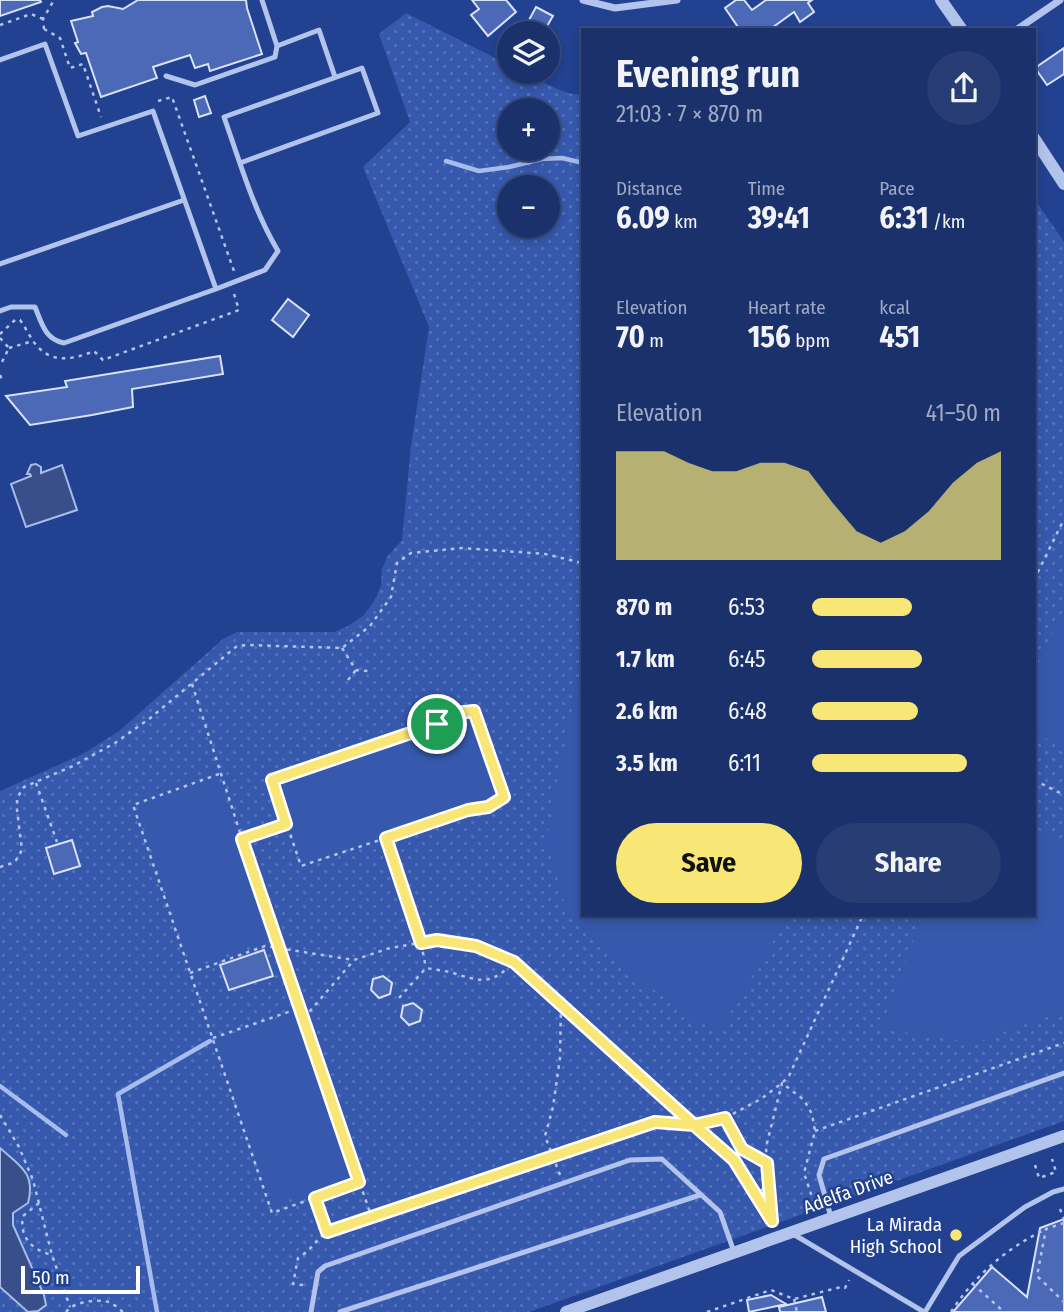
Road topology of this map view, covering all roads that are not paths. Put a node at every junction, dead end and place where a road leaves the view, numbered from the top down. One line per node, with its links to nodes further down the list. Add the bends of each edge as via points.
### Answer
1 (262, 0): 8 (lane)
2 (583, 0): 3 (street, via 615,8)
3 (677, 0)
4 (941, 0): 6 (street)
5 (1059, 0): 7 (street)
6 (961, 28)
7 (1019, 28)
8 (277, 46): 10 (lane, via 275,57 195,85); 11 (lane, via 319,30)
9 (0, 60): 15 (lane, via 45,44 78,136 153,111)
10 (166, 76)
11 (335, 77): 13 (lane, via 224,117); 13 (lane, via 362,68 378,113)
12 (1036, 141): 14 (street)
13 (240, 163): 17 (lane, via 262,225 278,251 265,270)
14 (1064, 184)
15 (184, 200): 16 (lane); 17 (lane)
16 (0, 264)
17 (216, 289): 18 (lane, via 64,343 47,335 35,307)
18 (0, 311)
19 (1064, 1073): 23 (lane, via 824,1159 818,1175)
20 (1064, 1136): 23 (street, Adelfa Drive)
21 (1064, 1189): 29 (lane, via 1025,1207 959,1256)
22 (700, 1195): 25 (lane, via 720,1212); 26 (lane, via 662,1160 630,1160 325,1266 318,1272); 27 (lane)
23 (831, 1218): 24 (street, Adelfa Drive)
24 (790, 1233): 25 (street, Adelfa Drive); 29 (lane)
25 (734, 1252): 28 (street, Adelfa Drive)
26 (311, 1312)
27 (340, 1312)
28 (566, 1312)
29 (925, 1312)

